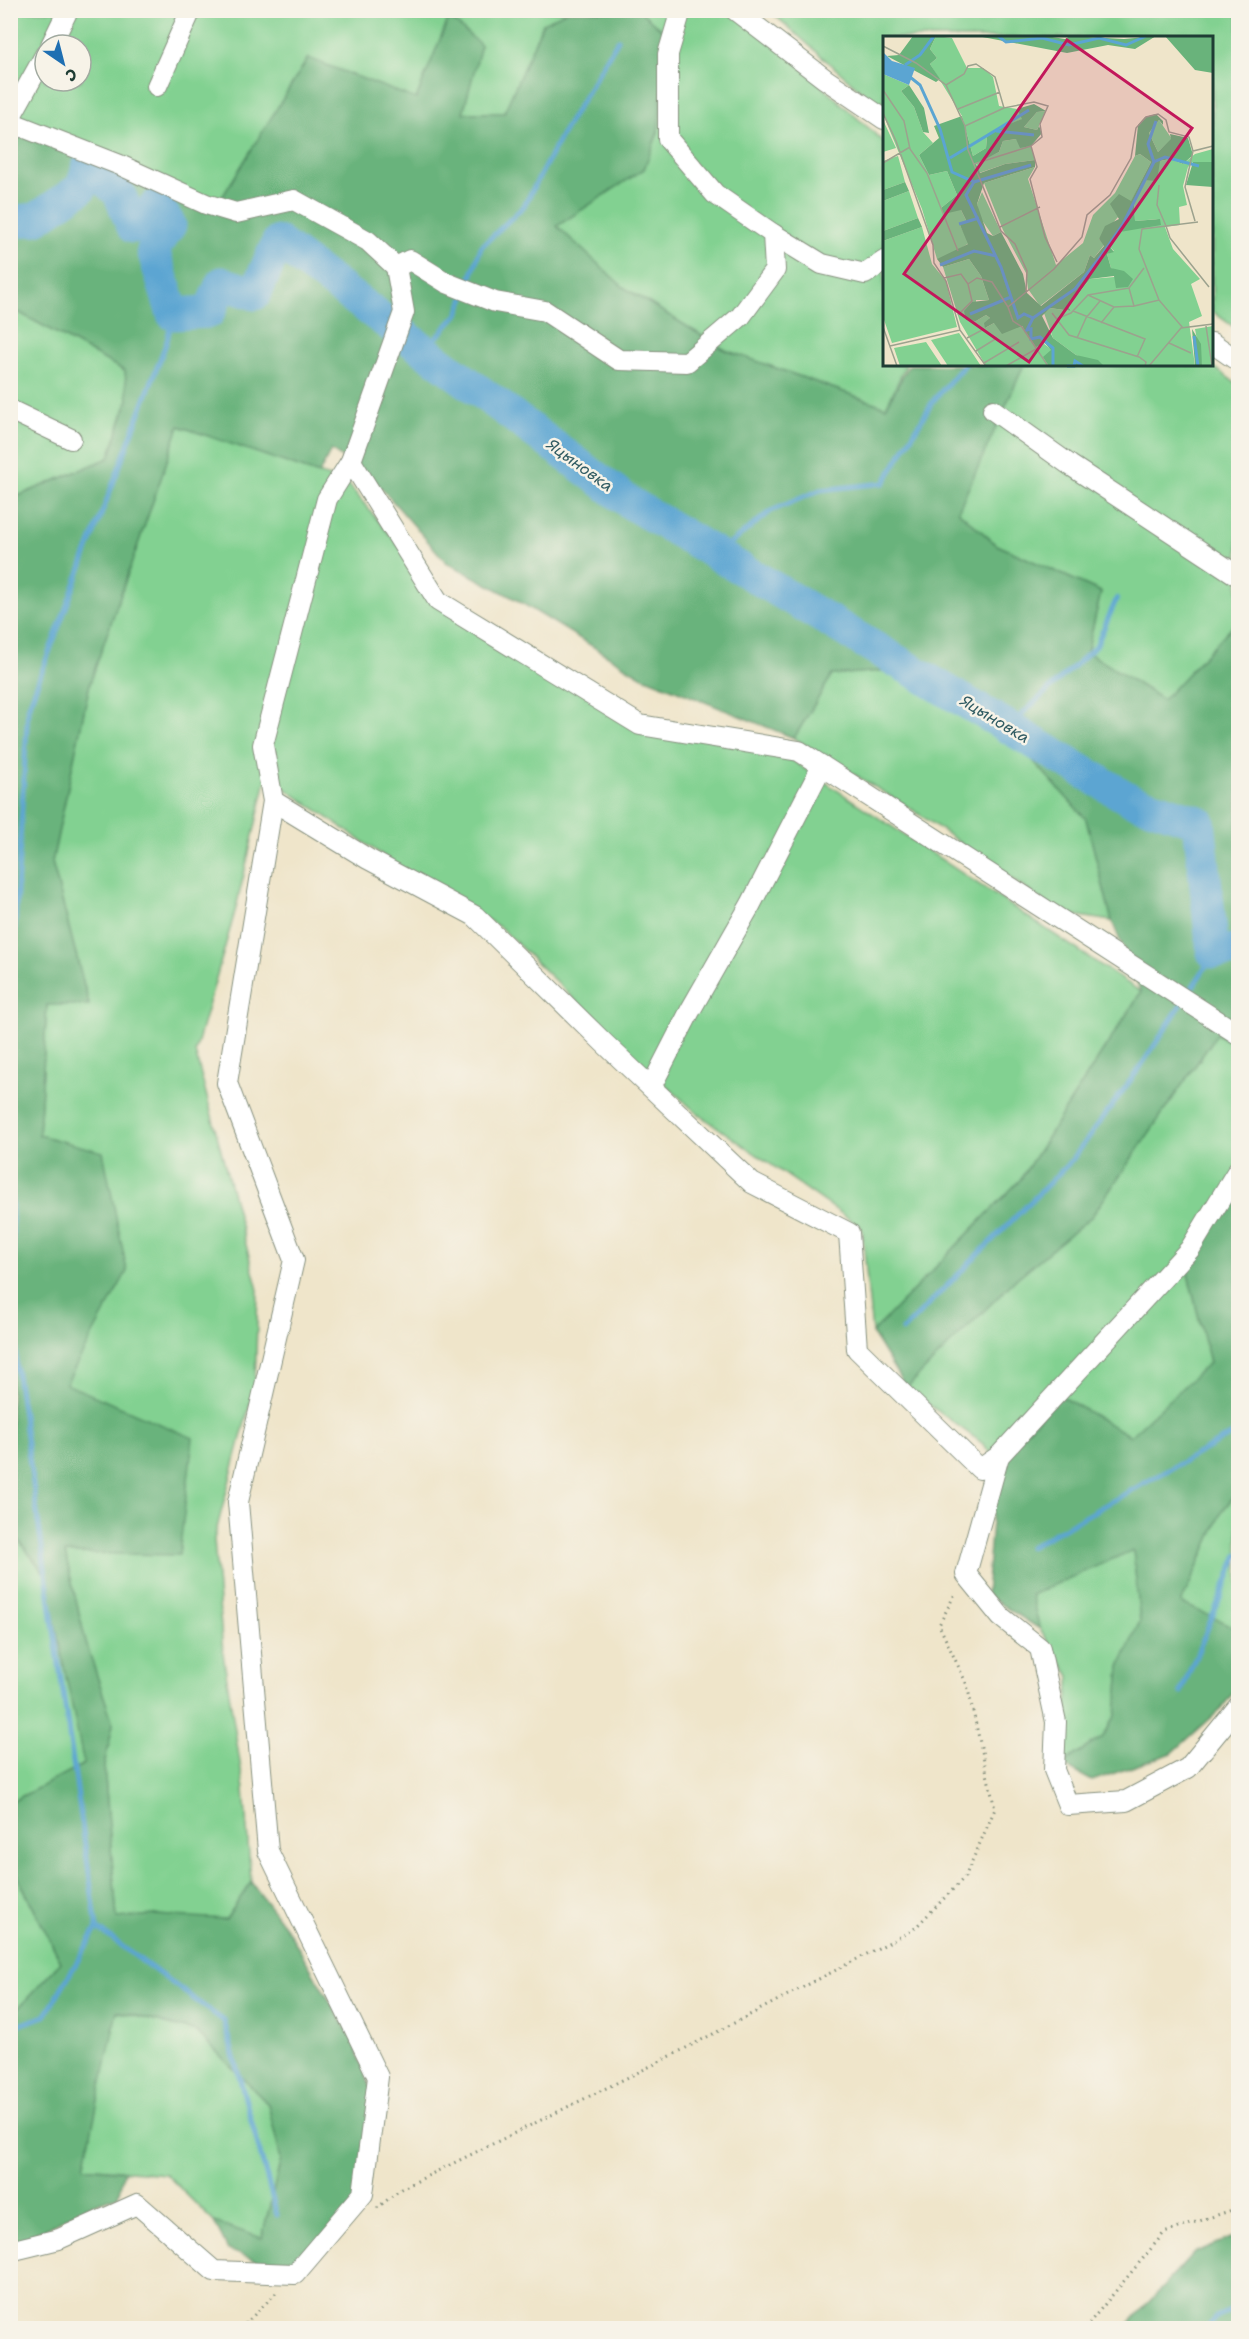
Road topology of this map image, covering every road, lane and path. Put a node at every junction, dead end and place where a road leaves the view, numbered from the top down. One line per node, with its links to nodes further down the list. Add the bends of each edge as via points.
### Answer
1 (68, 10): 5 (lane)
2 (191, 10): 7 (lane)
3 (681, 10): 10 (lane, via 668,54 668,139 714,194)
4 (735, 10): 8 (lane)
5 (57, 33)
6 (33, 77): 9 (lane)
7 (157, 86)
8 (883, 118)
9 (10, 120): 12 (lane, via 206,204 236,213 294,200 368,241)
10 (773, 234): 11 (lane, via 822,264 866,274); 12 (lane, via 775,270 741,316 687,362 619,360 545,311 495,302 455,286 410,260)
11 (883, 262)
12 (396, 267): 18 (lane, via 404,312)
13 (1213, 344): 14 (lane)
14 (1239, 361)
15 (993, 410): 19 (lane)
16 (13, 415): 17 (lane)
17 (71, 439)
18 (351, 462): 20 (lane, via 438,601 640,725 799,751); 21 (lane, via 327,499 263,745)
19 (1239, 576)
20 (822, 766): 22 (lane); 23 (lane)
21 (273, 801): 23 (lane, via 368,859 474,916); 31 (lane, via 227,1083 294,1260 238,1502 268,1851 378,2077 363,2194)
22 (1239, 1034)
23 (651, 1087): 25 (lane, via 752,1183 849,1233 857,1348 980,1469)
24 (1239, 1170): 25 (lane, via 1190,1249)
25 (999, 1456): 26 (lane)
26 (966, 1574): 27 (lane, via 1000,1617 1040,1648 1056,1722 1054,1770 1068,1805 1126,1801 1188,1768); 29 (path, via 939,1625 967,1685 995,1809 965,1877 913,1930 661,2061 401,2189)
27 (1239, 1707)
28 (1239, 2208): 33 (path, via 1164,2233)
29 (375, 2210)
30 (10, 2251): 31 (lane, via 59,2239 137,2204 214,2271)
31 (295, 2274): 32 (path)
32 (241, 2328)
33 (1085, 2328)

